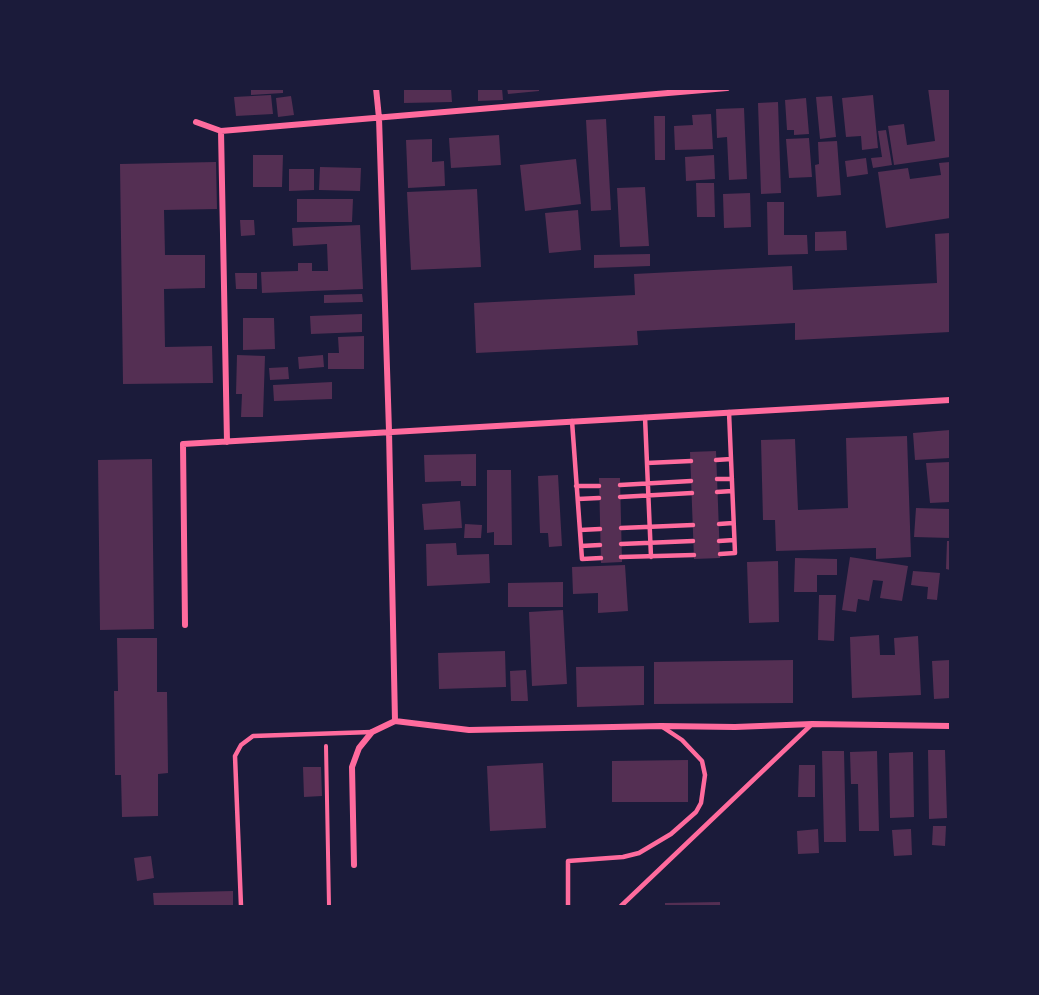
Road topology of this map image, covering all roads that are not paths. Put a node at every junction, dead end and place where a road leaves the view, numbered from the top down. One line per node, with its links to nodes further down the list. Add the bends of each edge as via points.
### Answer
1 (376, 88): 3 (street)
2 (727, 88): 3 (street)
3 (379, 118): 5 (street); 10 (street)
4 (196, 122): 5 (street)
5 (221, 131): 11 (street)
6 (951, 400): 7 (street)
7 (729, 412): 8 (street); 12 (lane)
8 (645, 417): 9 (street); 15 (lane)
9 (572, 421): 10 (street); 21 (lane)
10 (388, 431): 11 (street); 50 (street)
11 (227, 442): 49 (street, via 183,444)
12 (731, 459): 13 (lane); 16 (lane)
13 (716, 460)
14 (691, 461): 15 (lane)
15 (647, 463): 19 (lane)
16 (732, 479): 17 (lane); 23 (lane)
17 (717, 480)
18 (691, 481): 19 (lane)
19 (647, 483): 20 (lane); 26 (lane)
20 (620, 485)
21 (576, 486): 22 (lane); 29 (lane)
22 (599, 486)
23 (732, 491): 24 (lane); 30 (lane)
24 (717, 492)
25 (692, 494): 26 (lane)
26 (647, 495): 27 (lane); 32 (lane)
27 (620, 497)
28 (599, 498): 29 (lane)
29 (578, 499): 36 (lane)
30 (734, 523): 31 (lane); 37 (lane)
31 (719, 524)
32 (649, 525): 33 (lane); 34 (lane); 40 (lane)
33 (693, 525)
34 (621, 528)
35 (600, 529): 36 (lane)
36 (580, 530): 43 (lane)
37 (734, 540): 38 (lane); 44 (lane, via 735,553)
38 (719, 541)
39 (693, 542): 40 (lane)
40 (650, 543): 41 (lane); 47 (lane)
41 (621, 544)
42 (600, 545): 43 (lane)
43 (581, 546): 48 (lane, via 582,559)
44 (720, 554)
45 (694, 555): 47 (lane)
46 (621, 557): 47 (lane)
47 (651, 557)
48 (601, 558)
49 (185, 625)
50 (395, 721): 52 (street, via 469,730); 54 (street)
51 (812, 724): 52 (street); 53 (street); 58 (lane)
52 (661, 726): 57 (lane, via 702,761 704,787 696,812 671,834 639,852 568,861)
53 (951, 726)
54 (372, 732): 55 (street, via 359,748 352,768); 56 (lane, via 253,736 241,745 235,756)
55 (354, 865)
56 (241, 906)
57 (568, 906)
58 (621, 906)

